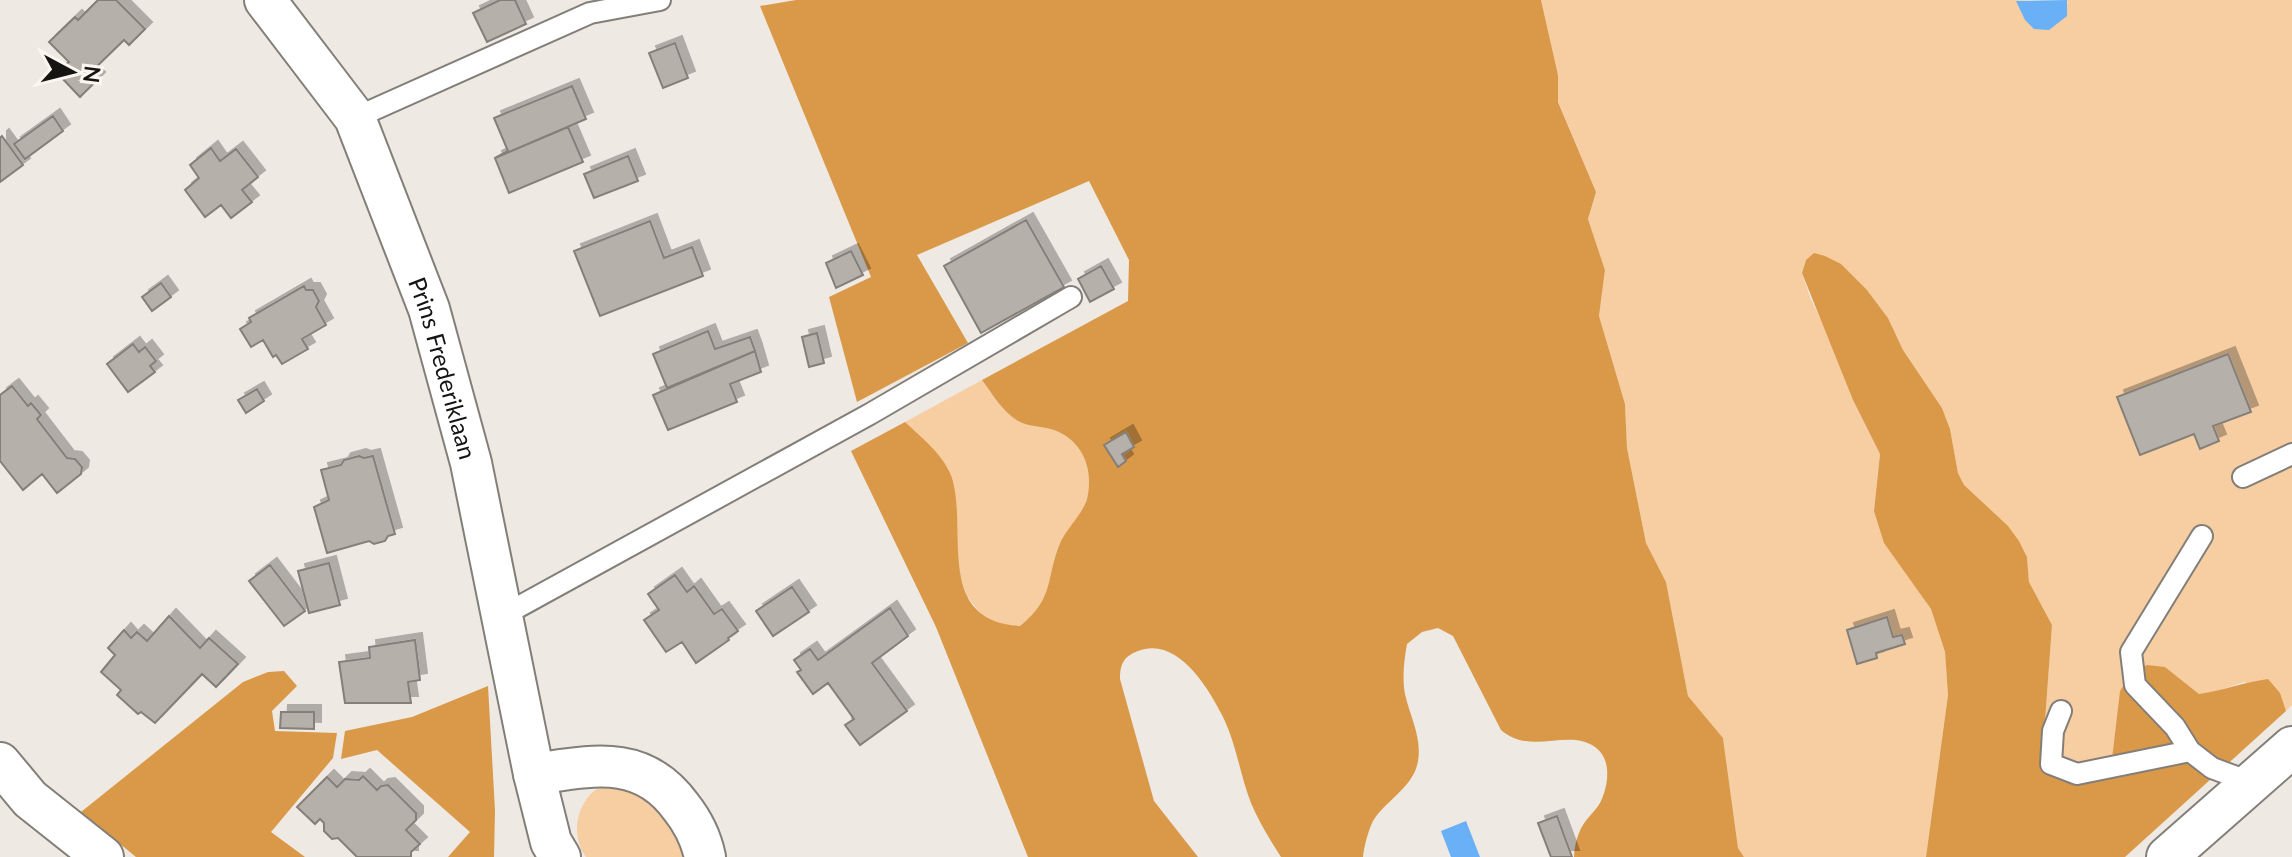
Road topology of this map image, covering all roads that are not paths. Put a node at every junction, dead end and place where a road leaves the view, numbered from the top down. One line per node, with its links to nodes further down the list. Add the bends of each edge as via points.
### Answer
1 (265, 0): 3 (street, Prins Frederiklaan)
2 (660, 0): 3 (lane, via 590,13)
3 (355, 118): 8 (street, Prins Frederiklaan, via 429,309 471,463)
4 (1071, 297): 8 (lane)
5 (2292, 454): 6 (lane)
6 (2243, 477)
7 (2202, 536): 11 (lane, via 2131,652 2135,685)
8 (502, 616): 13 (street, Prins Frederiklaan)
9 (2061, 711): 11 (lane, via 2053,731 2051,764 2077,774)
10 (2292, 747): 14 (street)
11 (2190, 751): 14 (lane, via 2212,768)
12 (0, 763): 16 (street, via 30,799)
13 (534, 774): 15 (street, Prins Frederiklaan); 17 (street, via 597,765 626,767 655,780 689,817)
14 (2250, 782): 18 (street)
15 (548, 852)
16 (103, 857)
17 (705, 857)
18 (2167, 857)

